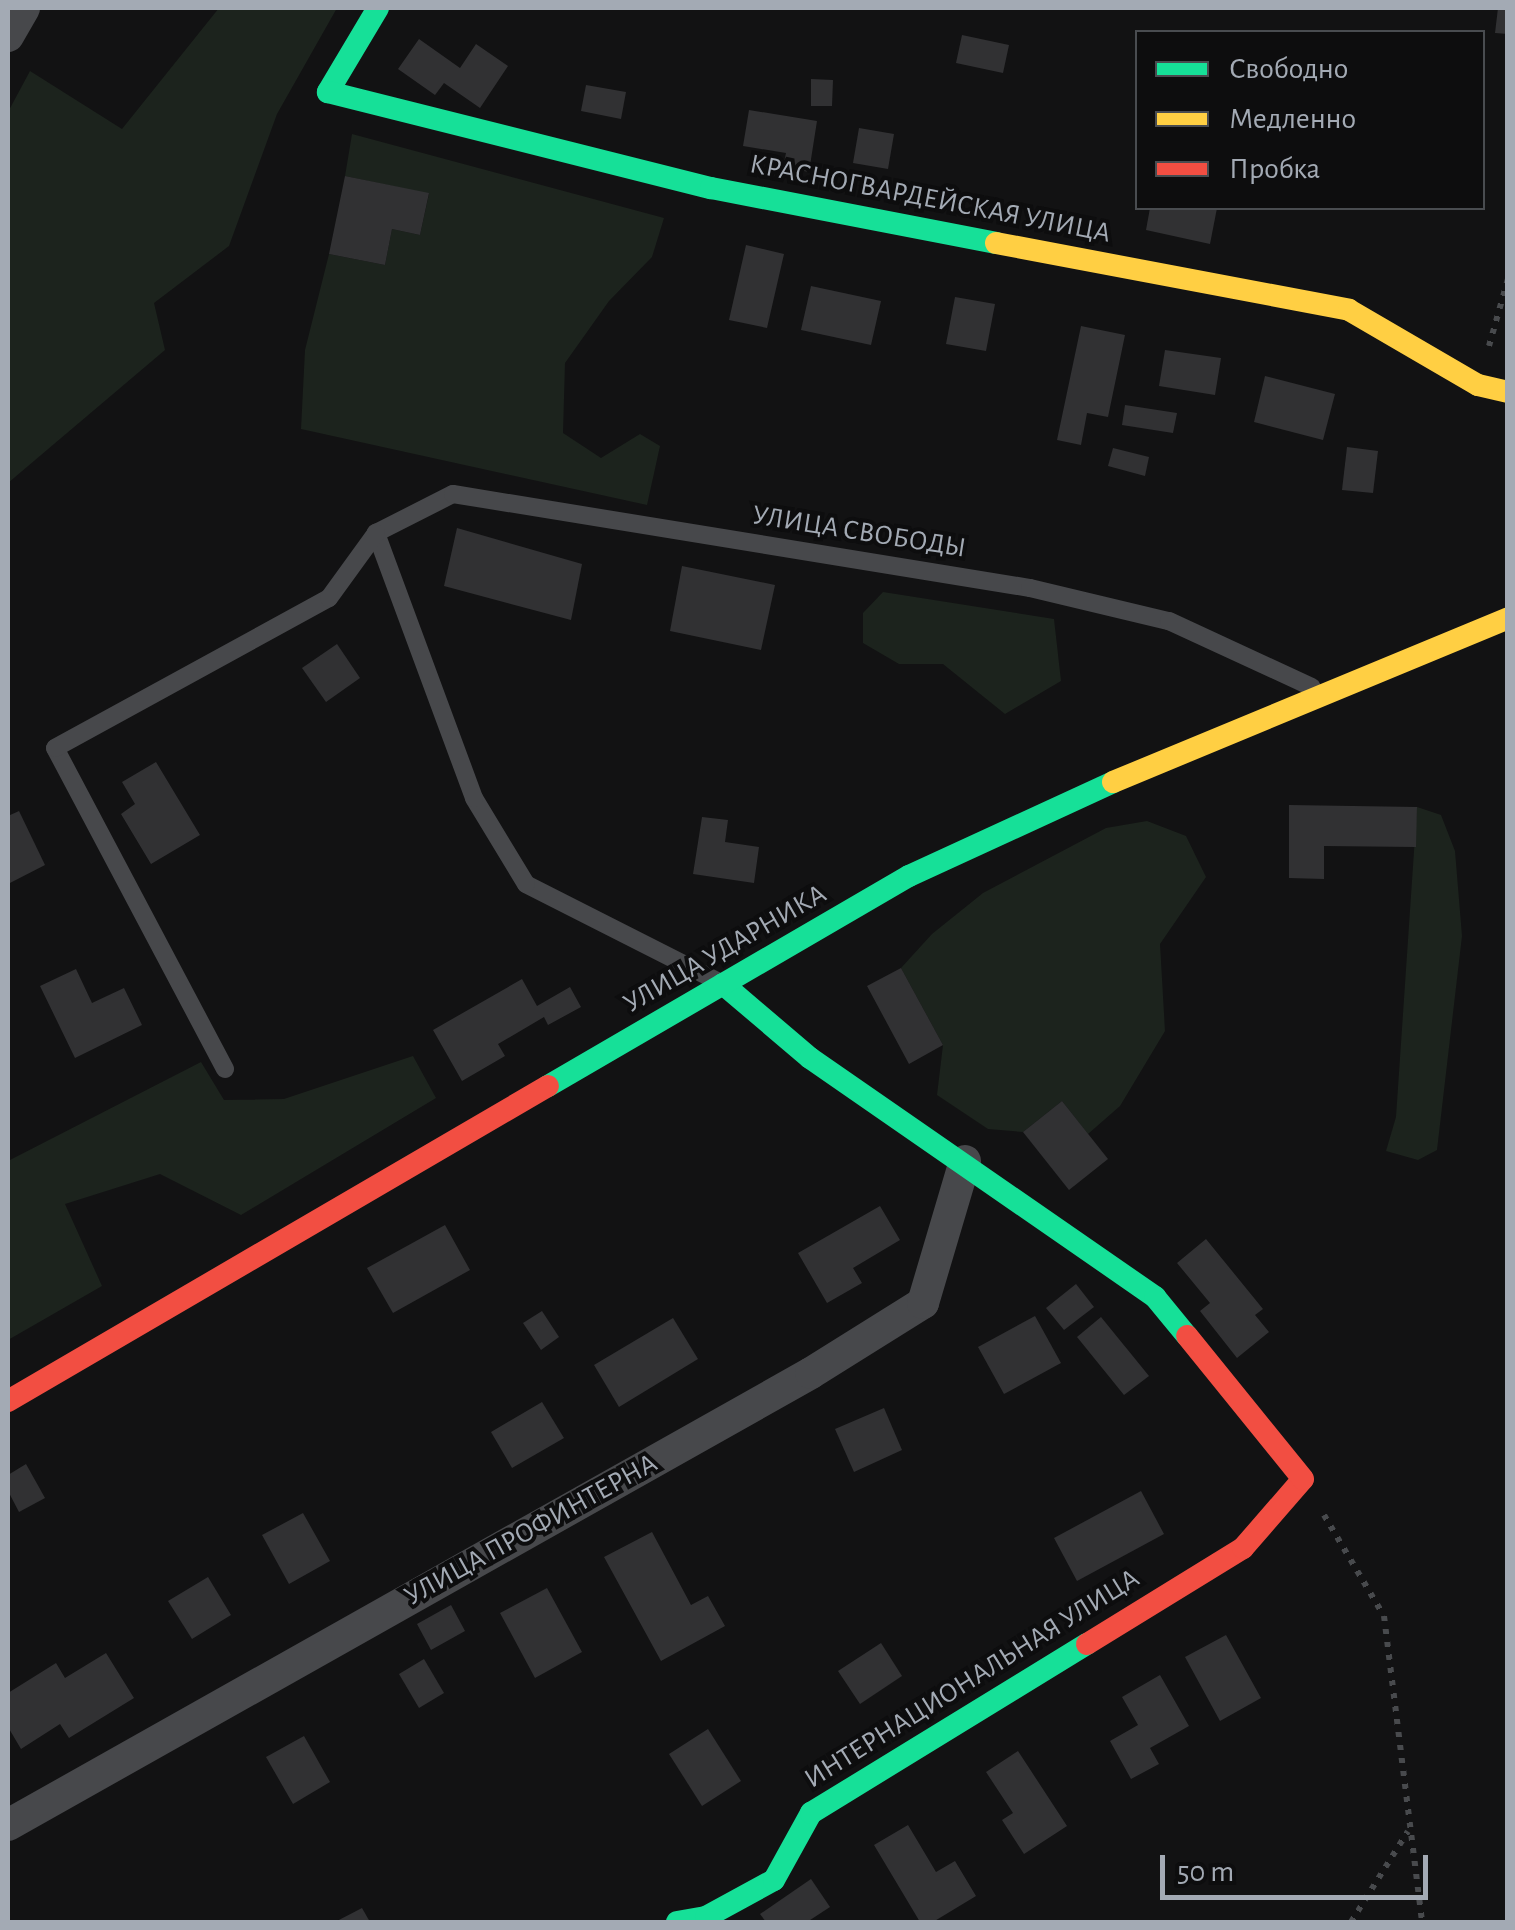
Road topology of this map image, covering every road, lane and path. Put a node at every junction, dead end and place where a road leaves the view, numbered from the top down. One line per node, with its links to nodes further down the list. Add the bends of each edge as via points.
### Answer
1 (24, 8): 3 (street)
2 (378, 8): 5 (street, КРАСНОГВАРДЕЙСКАЯ УЛИЦА, via 328,92 711,188 1349,310)
3 (8, 36)
4 (1508, 280): 5 (path)
5 (1478, 384): 6 (street, КРАСНОГВАРДЕЙСКАЯ УЛИЦА)
6 (1508, 392)
7 (376, 533): 9 (lane, УЛИЦА СВОБОДЫ, via 453,494 1030,588 1169,621); 10 (lane, via 474,798 526,884); 11 (lane, УЛИЦА СВОБОДЫ, via 329,598 56,748)
8 (1508, 618): 9 (street, УЛИЦА УДАРНИКА)
9 (1326, 694): 10 (street, УЛИЦА УДАРНИКА, via 1056,806 909,876)
10 (723, 984): 12 (street, via 810,1058); 13 (street, УЛИЦА УДАРНИКА)
11 (224, 1068)
12 (965, 1162): 14 (street, via 1155,1297); 15 (street, УЛИЦА ПРОФИНТЕРНА, via 924,1303)
13 (8, 1400)
14 (1304, 1479): 16 (path, via 1384,1616); 17 (street, ИНТЕРНАЦИОНАЛЬНАЯ УЛИЦА, via 1243,1548 811,1813 774,1880 706,1917)
15 (8, 1825)
16 (1408, 1830): 18 (path); 19 (path)
17 (676, 1922)
18 (1351, 1922)
19 (1422, 1922)

